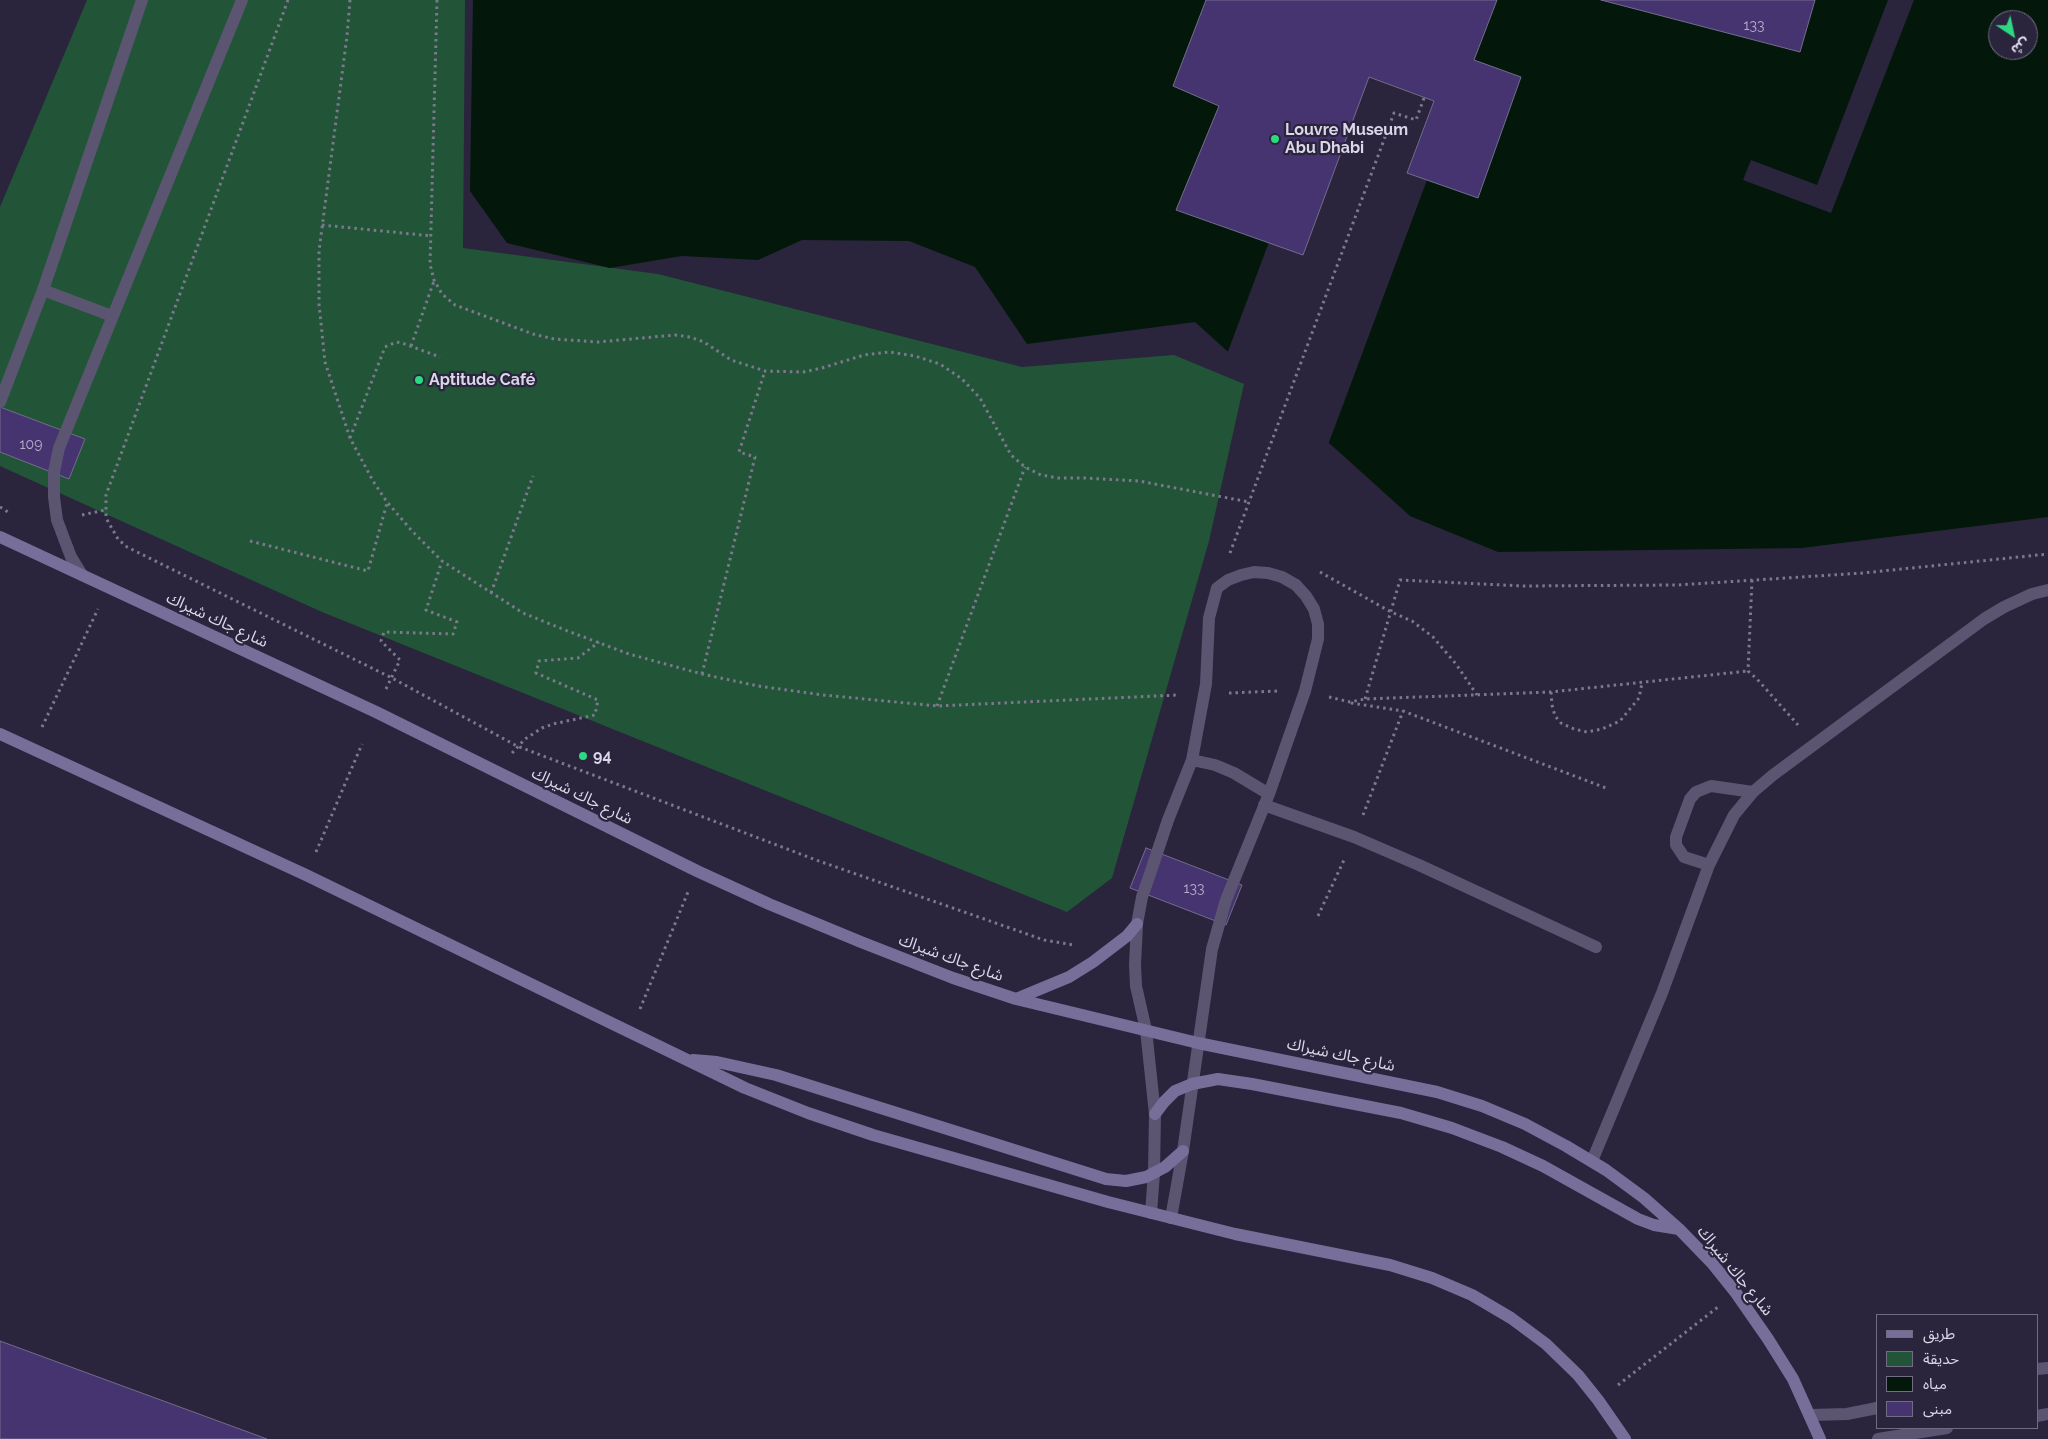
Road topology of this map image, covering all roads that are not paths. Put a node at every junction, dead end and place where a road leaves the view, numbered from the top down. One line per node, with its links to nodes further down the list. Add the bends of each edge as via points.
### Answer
1 (142, 0): 3 (street)
2 (242, 0): 4 (street)
3 (43, 290): 4 (street); 5 (street)
4 (112, 316): 7 (street, via 59,448 54,472 57,520 71,557)
5 (0, 402)
6 (0, 537): 7 (street, شارع جاك شيراك)
7 (82, 574): 16 (street, شارع جاك شيراك, via 376,712 769,904 953,978)
8 (2048, 590): 11 (street, via 2032,594 1984,619)
9 (0, 734): 19 (street, via 306,875)
10 (1192, 760): 12 (street, via 1234,772); 12 (street, via 1208,662 1211,604 1217,588 1228,580 1254,572 1282,577 1296,585 1314,609 1318,639 1305,691); 14 (street, via 1153,862)
11 (1752, 792): 13 (street, via 1734,815); 13 (street, via 1711,786 1690,798 1676,845 1684,857)
12 (1266, 799): 15 (street); 18 (street, via 1218,924)
13 (1709, 865): 23 (street, via 1662,992)
14 (1137, 924): 16 (street, via 1111,949 1085,967); 17 (street, via 1136,979)
15 (1596, 947)
16 (1016, 999): 17 (street, شارع جاك شيراك)
17 (1146, 1030): 18 (street, شارع جاك شيراك); 21 (street)
18 (1198, 1043): 20 (street); 23 (street, شارع جاك شيراك, via 1438,1092 1525,1124)
19 (683, 1059): 24 (street, via 717,1062 776,1075 1106,1179 1137,1180); 25 (street, via 745,1088 872,1135)
20 (1192, 1084): 21 (street, via 1175,1091); 22 (street); 27 (street, via 1232,1080 1401,1113 1452,1128 1502,1147 1559,1175 1638,1220)
21 (1155, 1114): 24 (street)
22 (1183, 1151): 24 (street); 26 (street)
23 (1592, 1161): 27 (street, شارع جاك شيراك, via 1644,1198)
24 (1154, 1173): 25 (street)
25 (1151, 1213): 26 (street)
26 (1171, 1218): 31 (street, via 1390,1265 1472,1295 1546,1344 1578,1375)
27 (1679, 1229): 29 (street, شارع جاك شيراك, via 1736,1293 1783,1363)
28 (1876, 1408): 29 (street, via 1847,1414)
29 (1811, 1415): 32 (street, شارع جاك شيراك)
30 (1941, 1429): 33 (street)
31 (1625, 1439)
32 (1820, 1439)
33 (1878, 1439)

